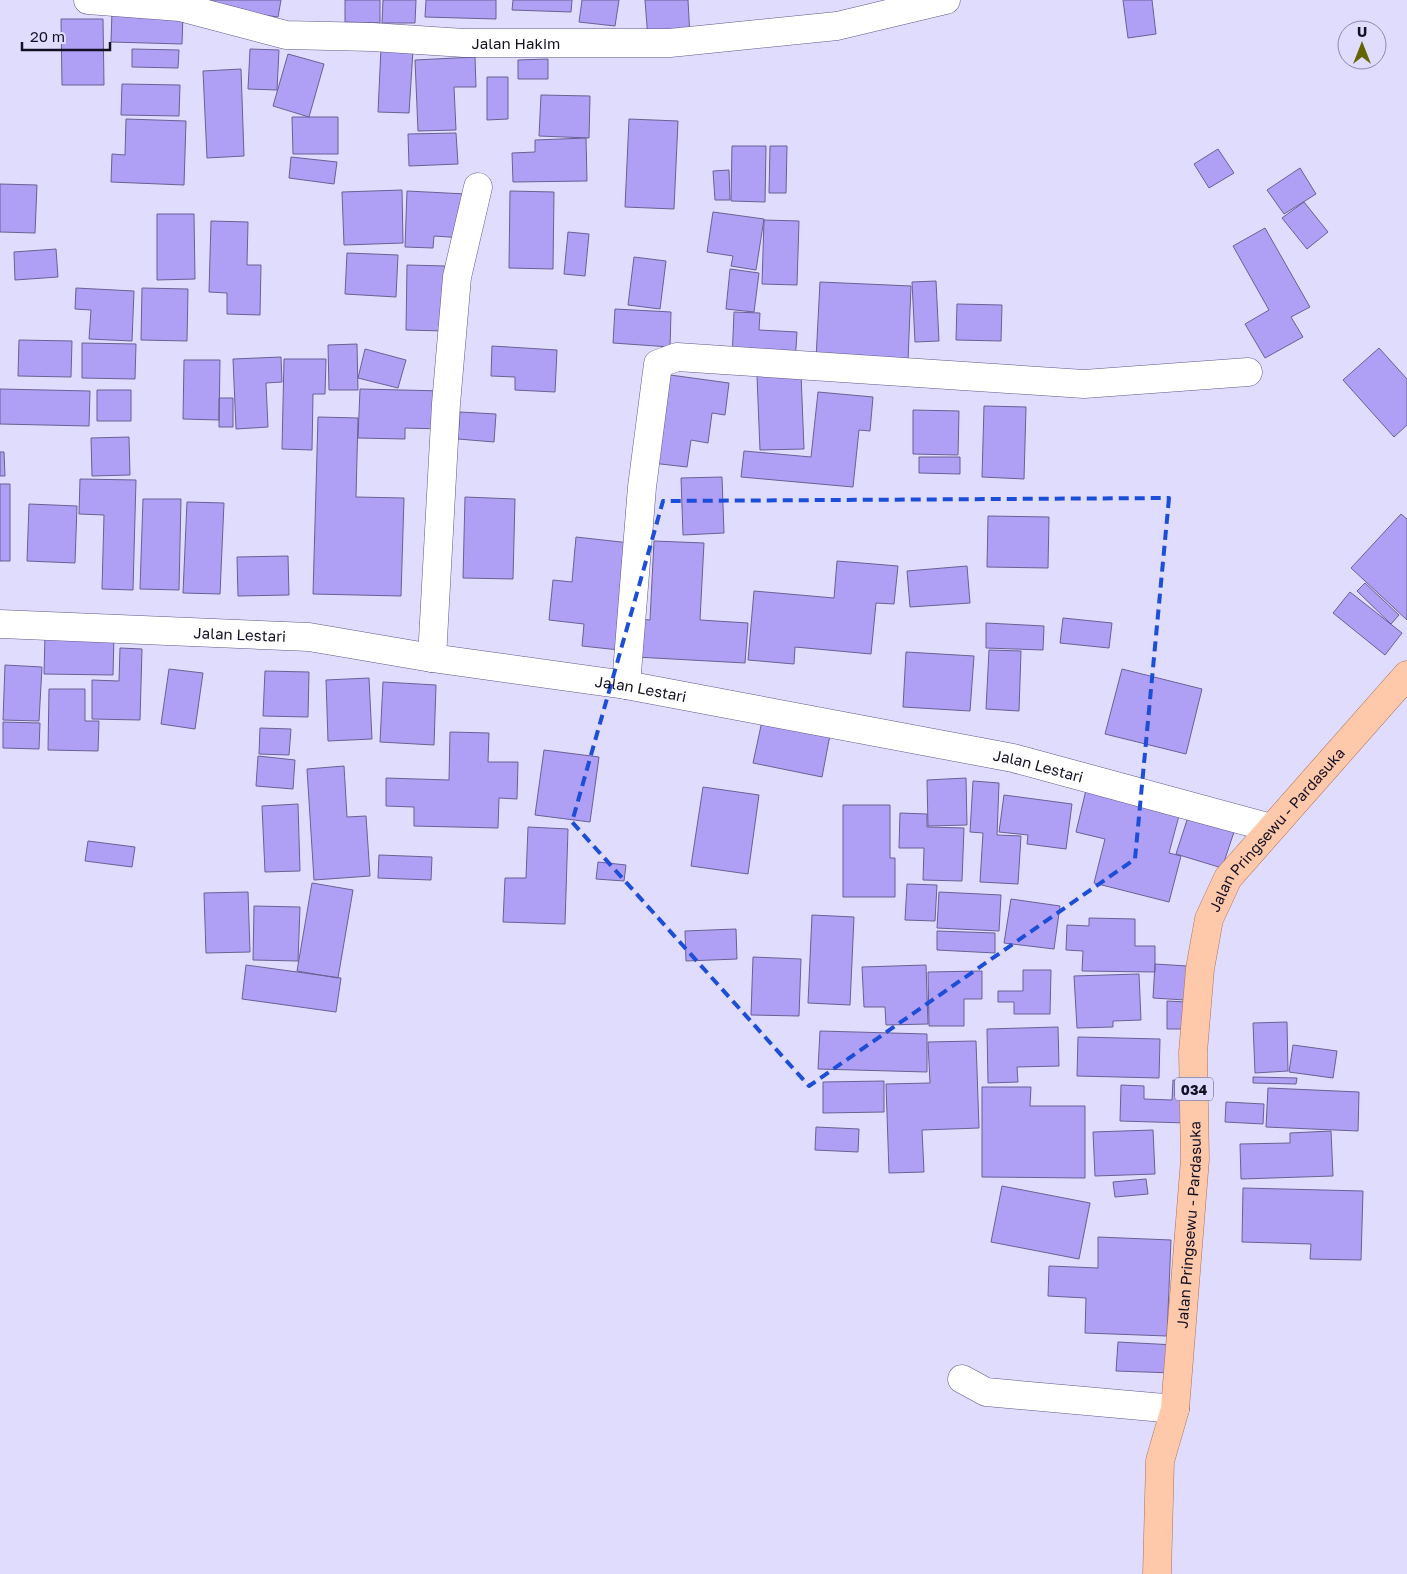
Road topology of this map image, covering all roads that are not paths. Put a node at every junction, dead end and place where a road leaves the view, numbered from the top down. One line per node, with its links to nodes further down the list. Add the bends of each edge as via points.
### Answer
1 (88, 0): 2 (street, Jalan Hakim, via 180,8 286,35 464,43 670,43 837,26)
2 (946, 0)
3 (478, 187): 6 (street, via 457,278 445,414)
4 (1248, 372): 8 (street, via 1084,384 677,357 658,364 642,487)
5 (0, 624): 6 (street, Jalan Lestari, via 309,637)
6 (432, 658): 8 (street, Jalan Lestari)
7 (1407, 675): 9 (main road, Jalan Pringsewu - Pardasuka / 034)
8 (626, 685): 9 (street, Jalan Lestari, via 1013,758)
9 (1271, 828): 11 (main road, Jalan Pringsewu - Pardasuka / 034, via 1228,878 1209,919 1200,969 1193,1052 1195,1159)
10 (962, 1379): 11 (street, via 986,1392)
11 (1175, 1409): 12 (main road, Jalan Pringsewu - Pardasuka / 034, via 1160,1461)
12 (1157, 1574)

